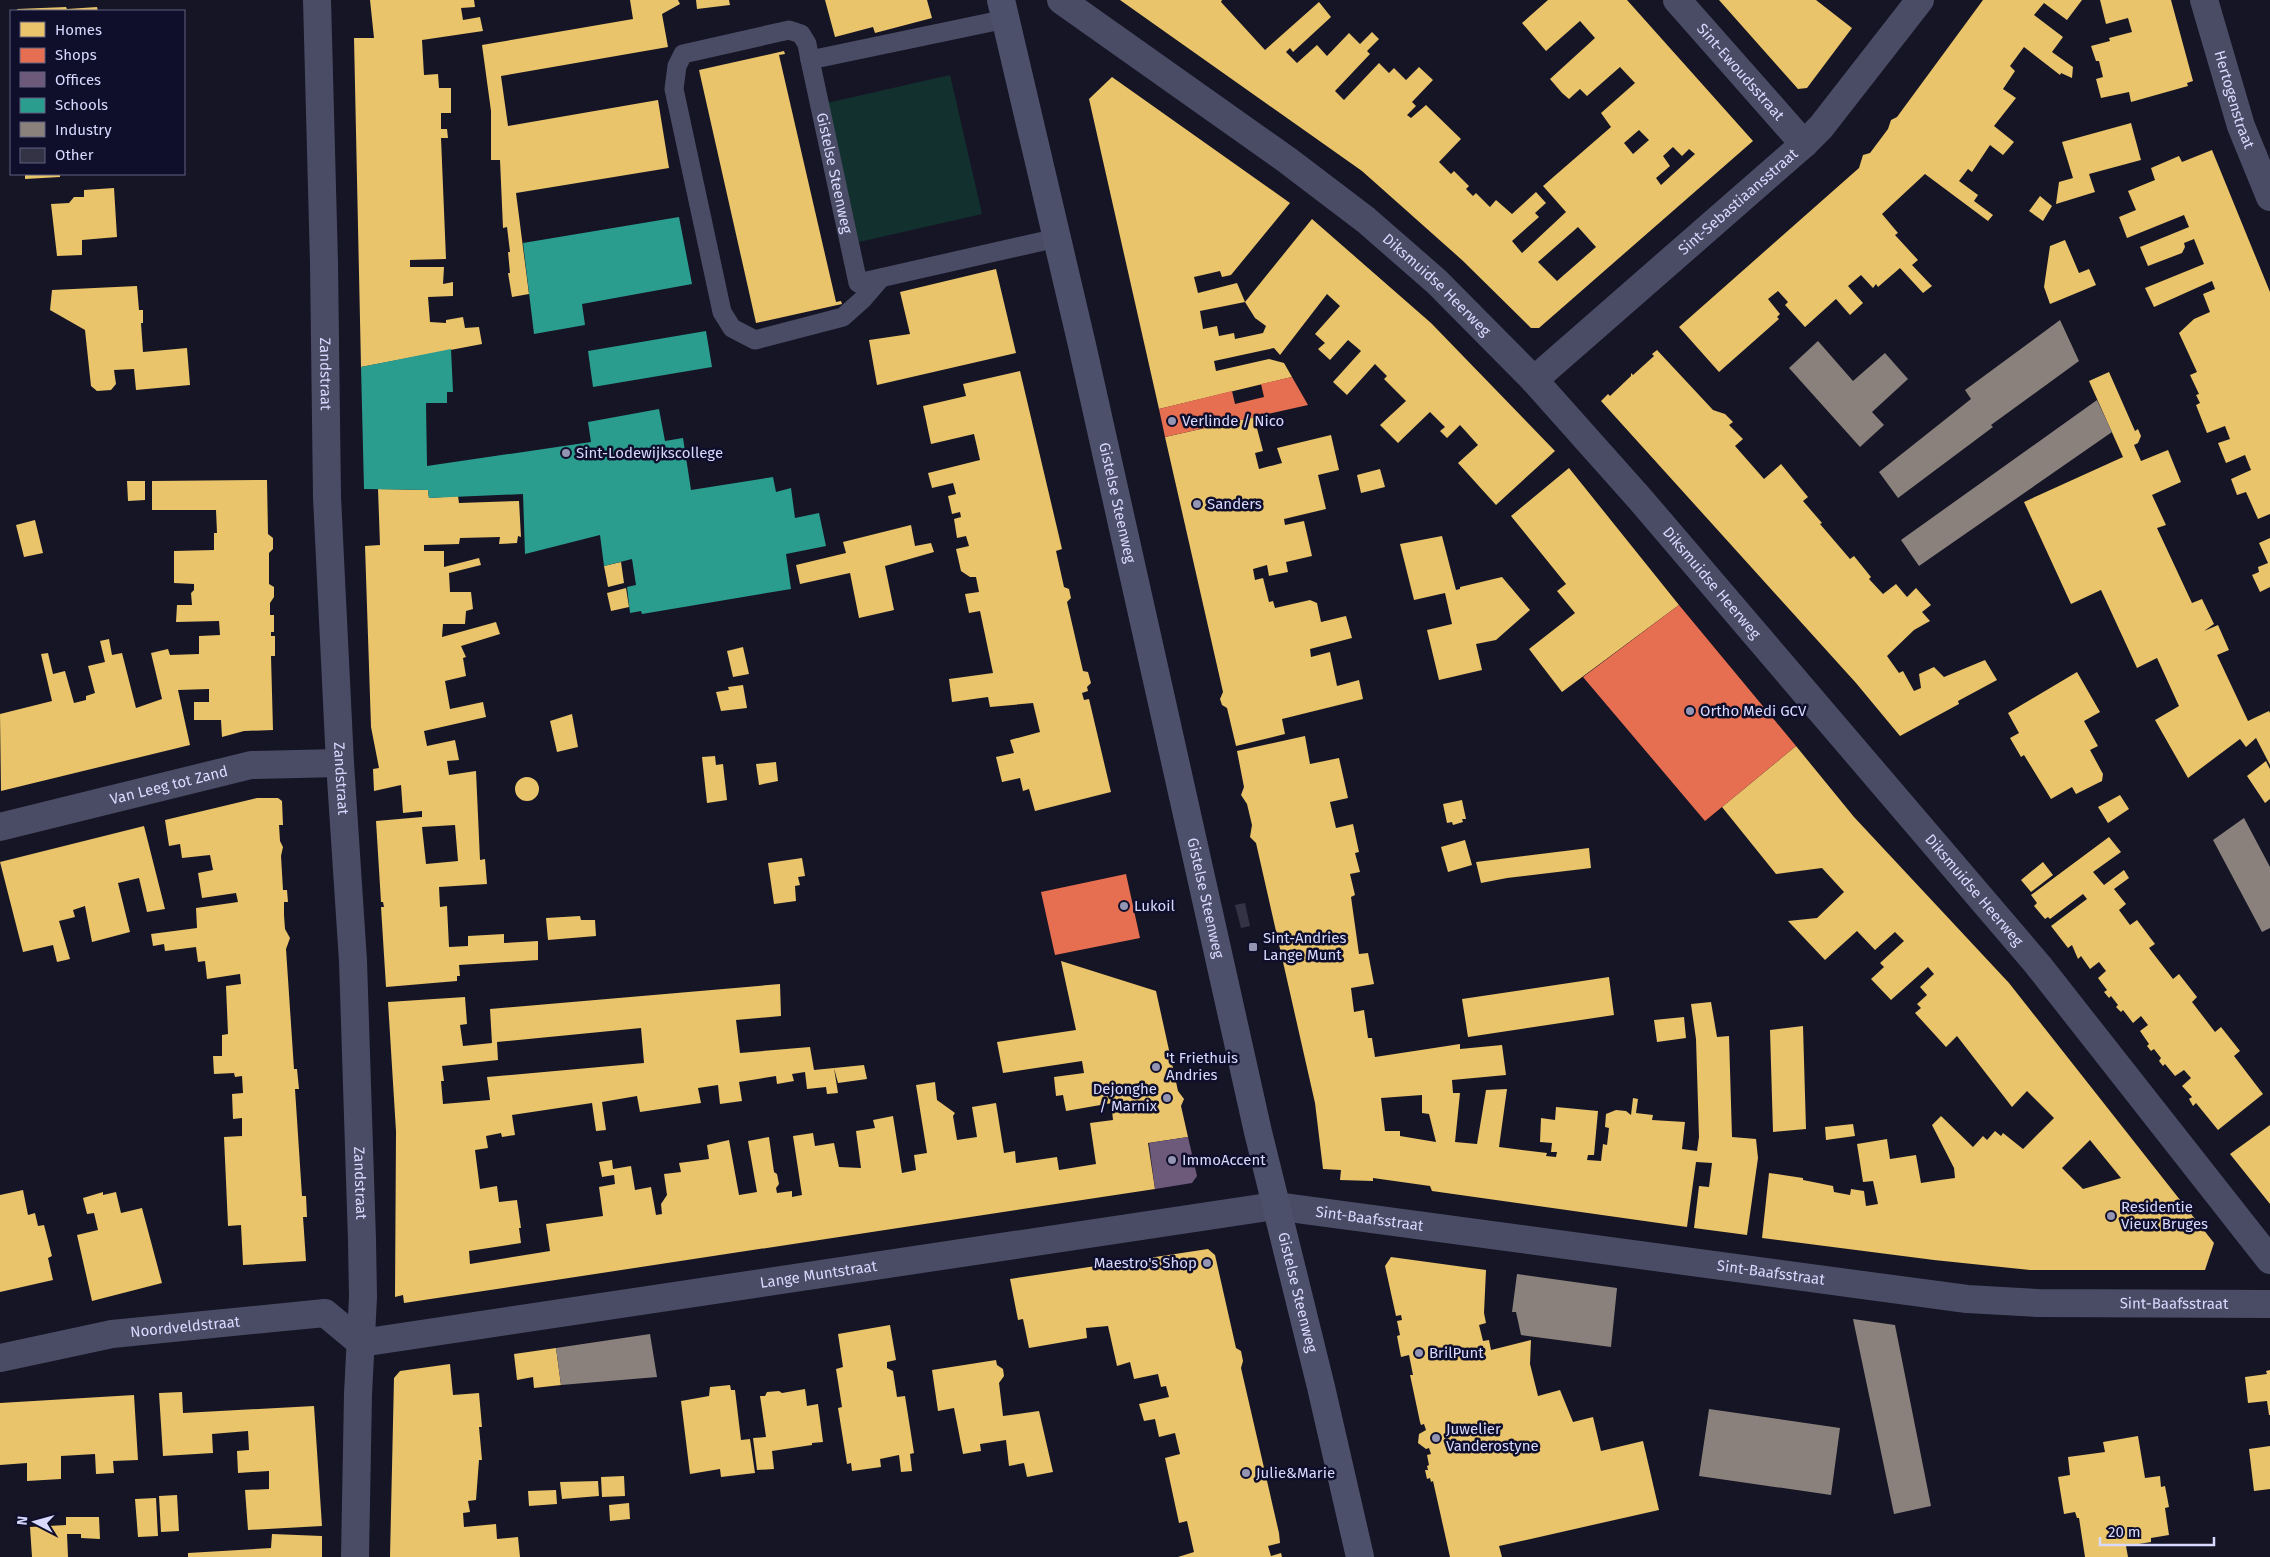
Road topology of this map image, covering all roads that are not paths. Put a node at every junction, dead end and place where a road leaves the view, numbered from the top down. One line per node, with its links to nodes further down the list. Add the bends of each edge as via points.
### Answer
1 (317, 0): 13 (street, Zandstraat, via 327,497)
2 (1061, 0): 12 (street, Diksmuidse Heerweg, via 1366,220 1437,282)
3 (1677, 0): 8 (street, Sint-Ewoudsstraat)
4 (1920, 0): 8 (street, Sint-Sebastiaansstraat, via 1821,127)
5 (2204, 0): 9 (street, Hertogenstraat, via 2241,126)
6 (1004, 10): 7 (lane, Gistelse Steenweg); 10 (main road, Gistelse Steenweg)
7 (810, 60): 11 (lane, Gistelse Steenweg, via 858,283); 11 (lane, via 801,34 788,30 683,54 677,66 674,89 722,312 732,328 755,340 843,317)
8 (1804, 144): 12 (street, Sint-Sebastiaansstraat)
9 (2270, 197)
10 (1057, 238): 11 (lane, Gistelse Steenweg); 15 (main road, Gistelse Steenweg)
11 (881, 278)
12 (1534, 380): 16 (street, Diksmuidse Heerweg, via 1646,506 2031,958)
13 (340, 764): 14 (street, Van Leeg tot Zand, via 252,765); 18 (street, Zandstraat, via 353,961 364,1297)
14 (0, 827)
15 (1275, 1206): 17 (street, Sint-Baafsstraat, via 1967,1299 2038,1303); 18 (street, Lange Muntstraat); 21 (main road, Gistelse Steenweg)
16 (2270, 1260)
17 (2270, 1304)
18 (361, 1344): 19 (street, Noordveldstraat, via 325,1313 112,1334); 20 (street, Zandstraat)
19 (0, 1358)
20 (355, 1557)
21 (1360, 1557)

